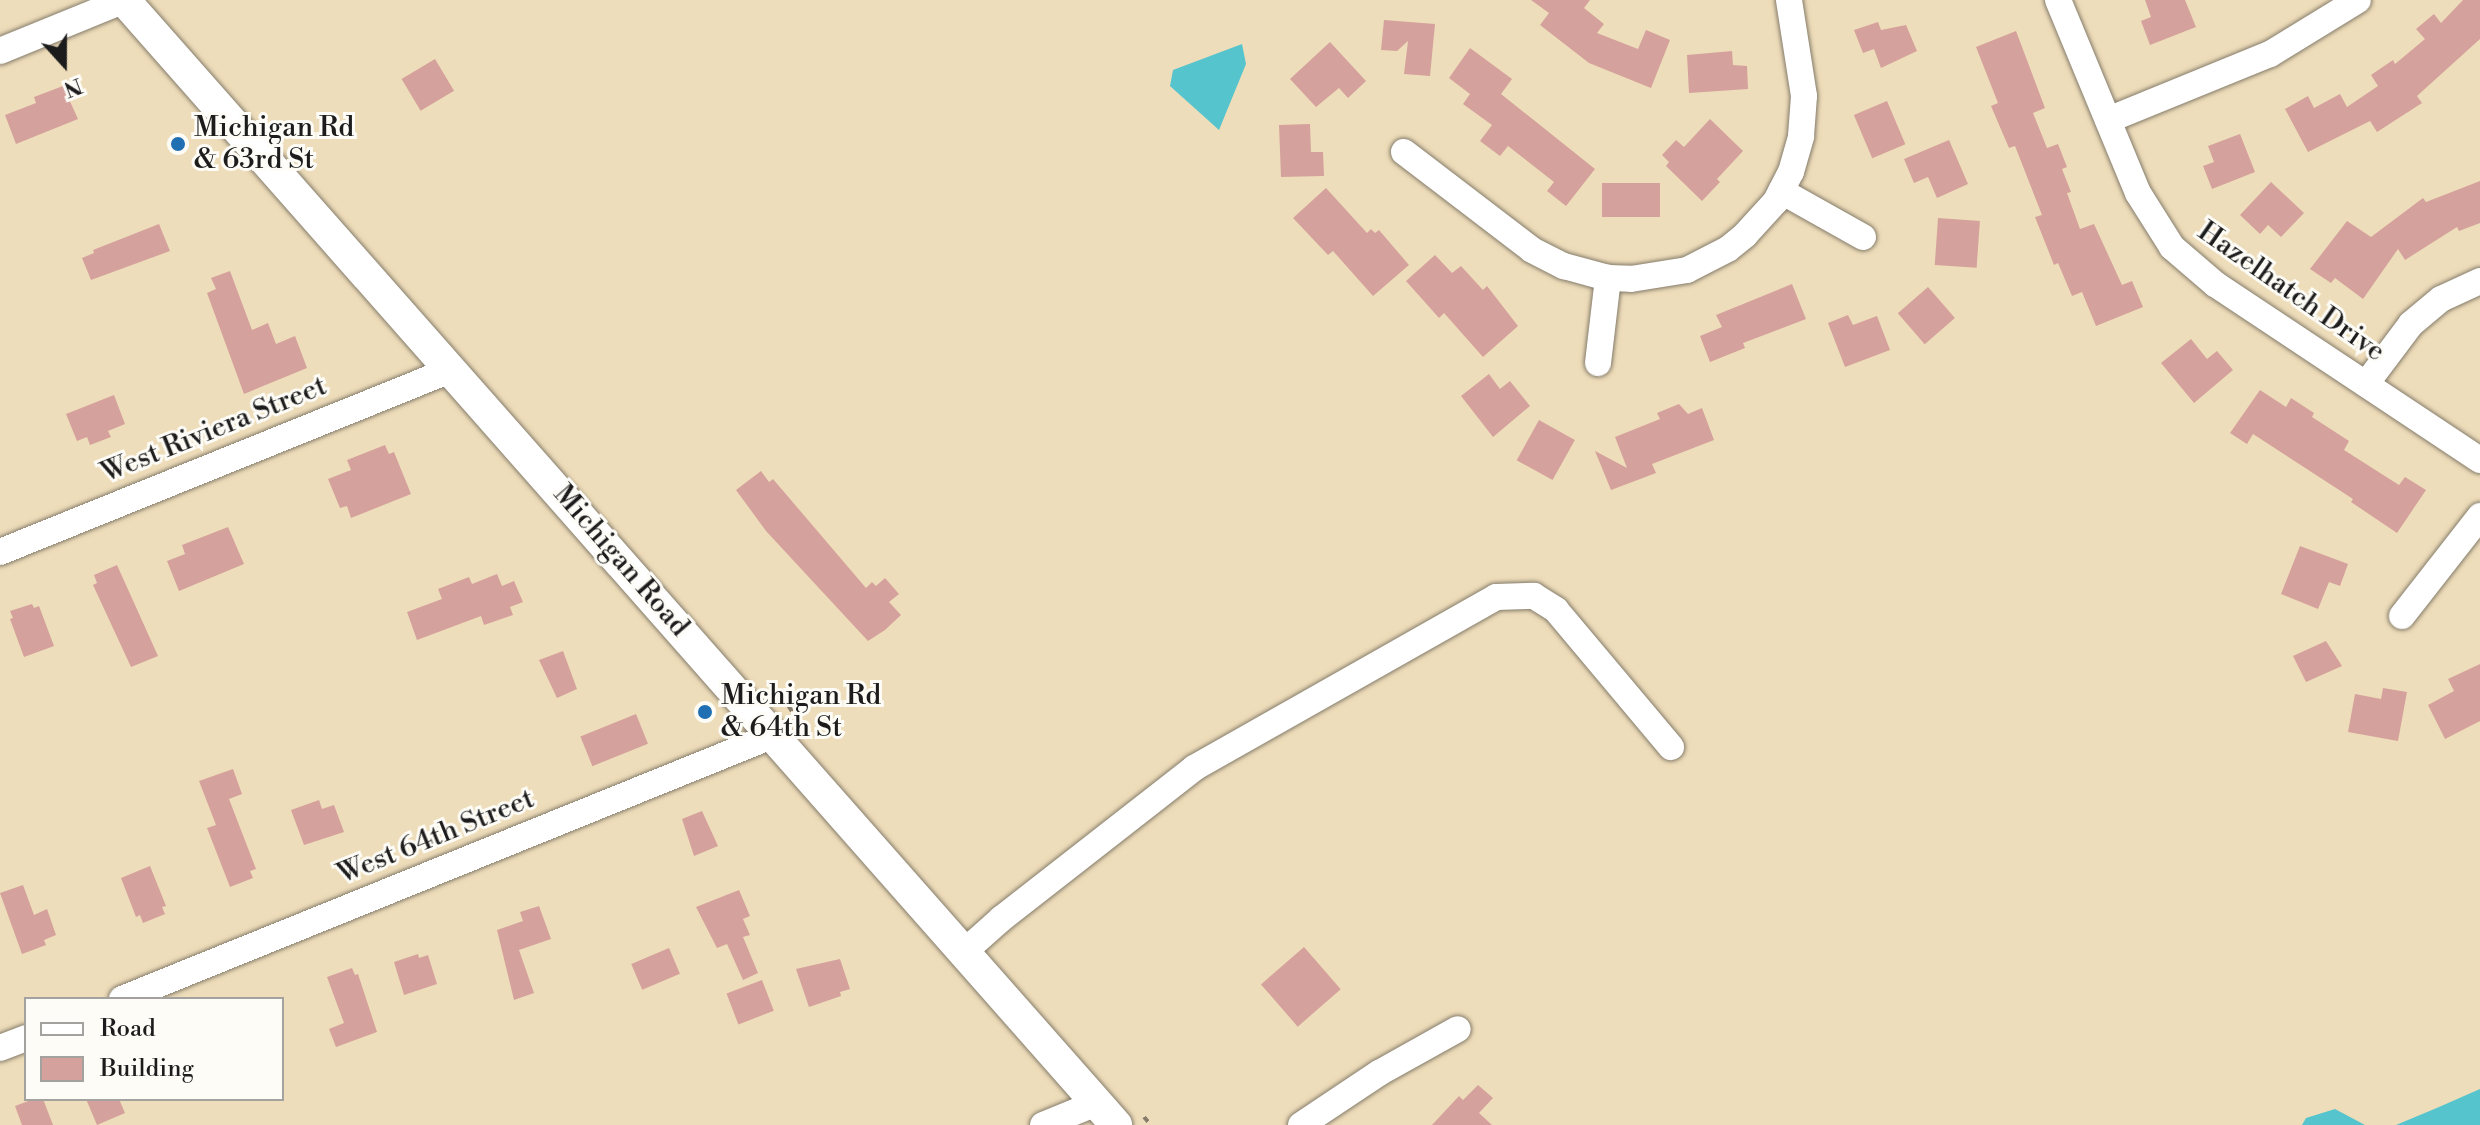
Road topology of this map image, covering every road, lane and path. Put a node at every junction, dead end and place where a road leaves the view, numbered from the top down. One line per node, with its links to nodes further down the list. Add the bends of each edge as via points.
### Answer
1 (124, 0): 5 (street); 13 (main road, Michigan Road)
2 (1789, 0): 8 (street, via 1804,116 1798,152)
3 (2058, 0): 6 (street, Hazelhatch Drive)
4 (2358, 0): 6 (street, via 2270,54)
5 (0, 51)
6 (2108, 120): 14 (street, Hazelhatch Drive, via 2144,206 2172,247 2215,284)
7 (1404, 152): 10 (street, via 1540,254)
8 (1781, 191): 9 (street); 10 (street, via 1762,219 1708,261 1642,279)
9 (1863, 237)
10 (1608, 278): 12 (street)
11 (2480, 281): 14 (street, via 2441,299 2411,324)
12 (1598, 363)
13 (452, 369): 17 (street, West Riviera Street); 19 (main road, Michigan Road)
14 (2366, 384): 15 (street, Hazelhatch Drive)
15 (2480, 460)
16 (2480, 516): 18 (street)
17 (0, 552)
18 (2402, 616)
19 (774, 735): 21 (main road, Michigan Road); 22 (street, West 64th Street)
20 (1671, 747): 21 (street, via 1556,610 1534,596 1496,597 1194,768)
21 (964, 952): 26 (main road, Michigan Road)
22 (127, 997)
23 (1458, 1029): 28 (street)
24 (24, 1039): 25 (street)
25 (0, 1048)
26 (1106, 1114): 27 (street)
27 (1043, 1125)
28 (1301, 1125)

